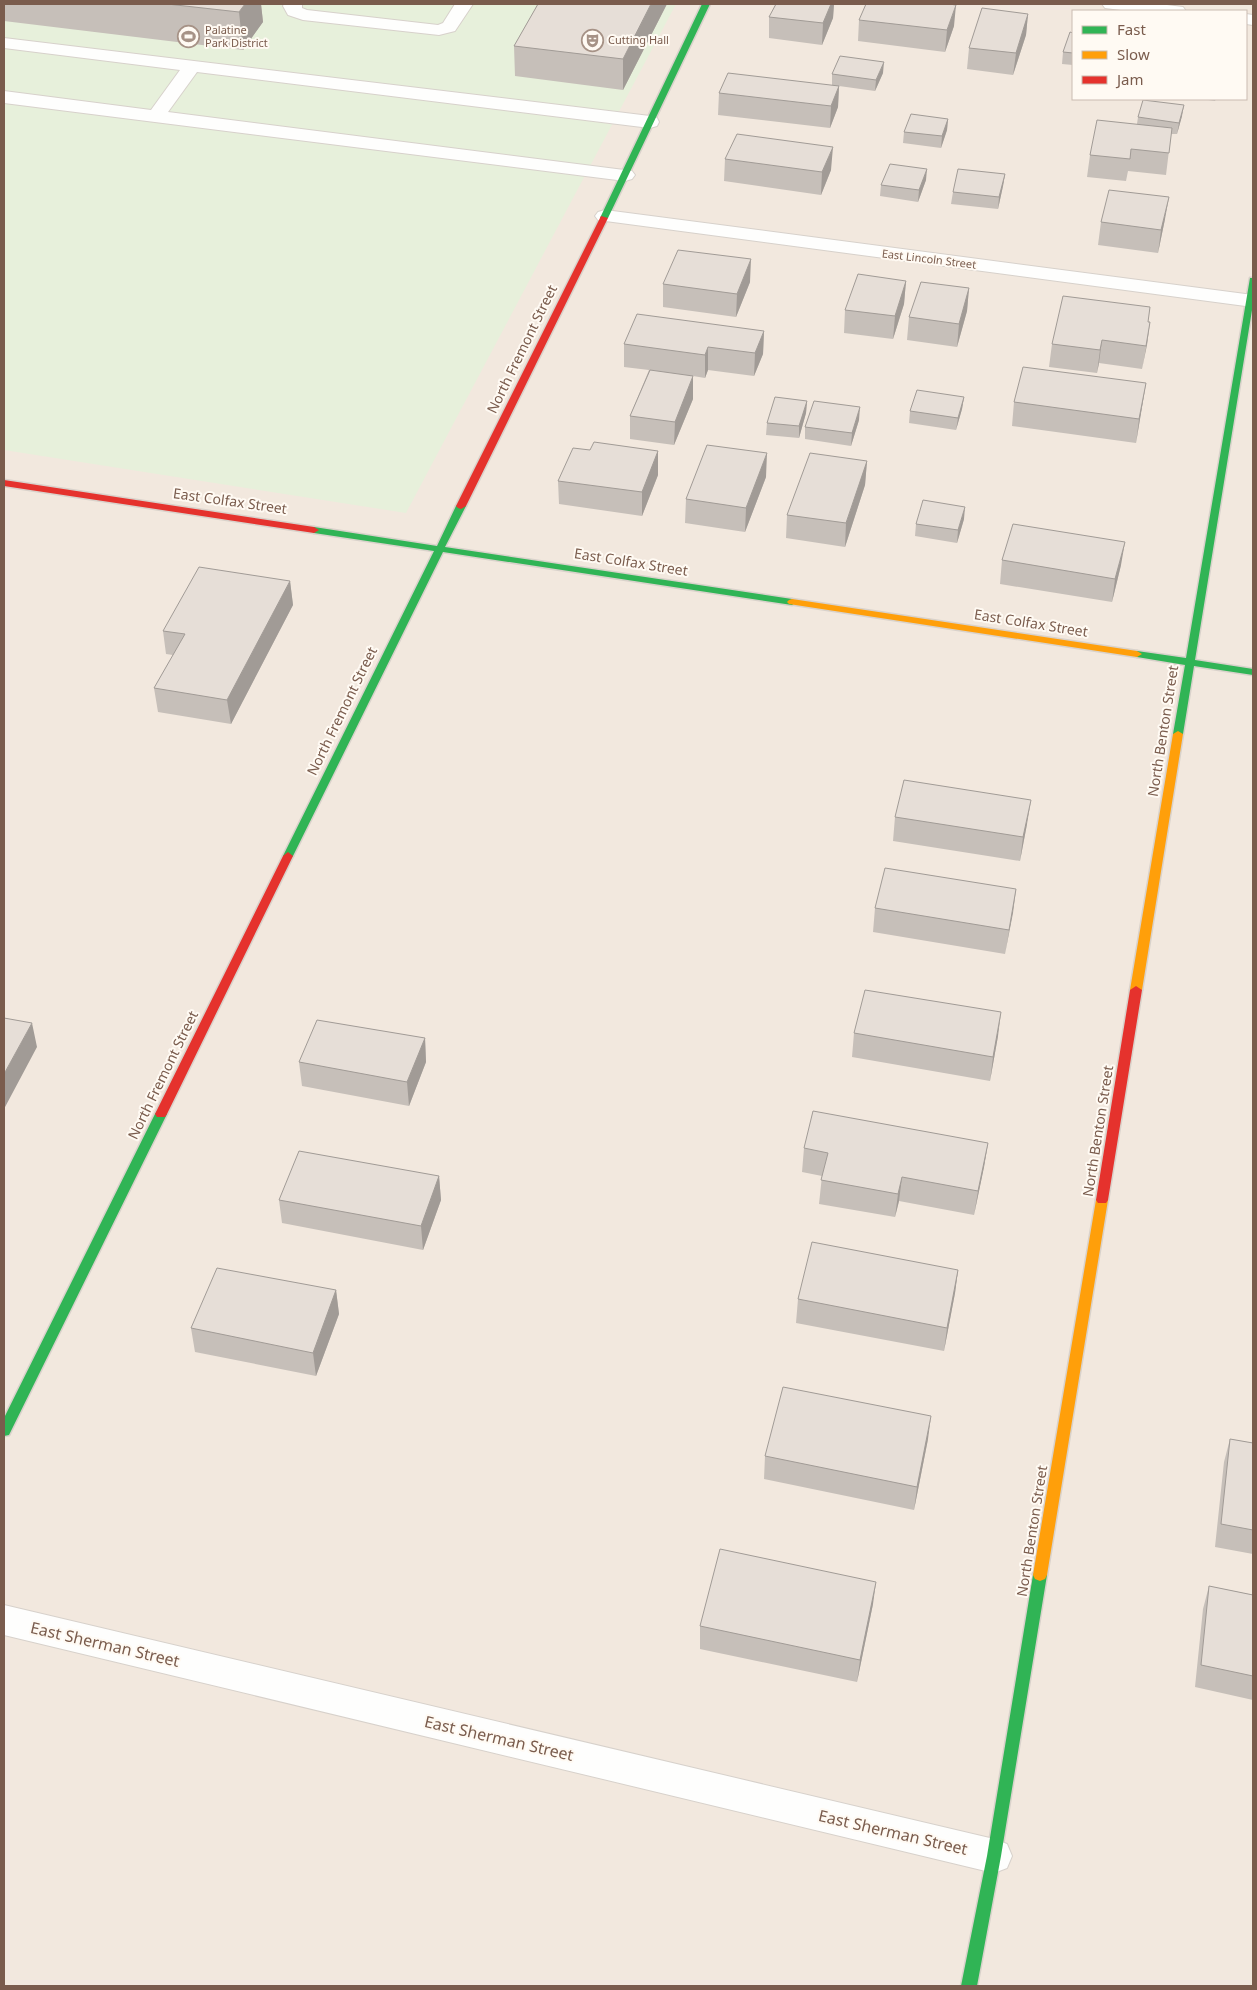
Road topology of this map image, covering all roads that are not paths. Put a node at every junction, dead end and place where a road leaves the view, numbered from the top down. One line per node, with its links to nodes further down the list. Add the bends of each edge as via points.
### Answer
1 (293, 4): 2 (street, via 294,11 303,15 439,30 449,27)
2 (464, 4)
3 (706, 4): 10 (street, North Fremont Street)
4 (1111, 4): 5 (street)
5 (1168, 10)
6 (4, 44): 7 (street)
7 (192, 66): 9 (street); 10 (street)
8 (4, 97): 9 (street)
9 (156, 116): 11 (street)
10 (650, 122): 11 (street, North Fremont Street)
11 (625, 175): 12 (street, North Fremont Street)
12 (605, 216): 14 (street, East Lincoln Street); 16 (street, North Fremont Street)
13 (1253, 280): 14 (street, North Benton Street)
14 (1251, 301): 17 (street, North Benton Street)
15 (4, 483): 16 (street, East Colfax Street)
16 (440, 548): 17 (street, East Colfax Street); 19 (street, North Fremont Street)
17 (1190, 663): 18 (street, East Colfax Street); 21 (street, North Benton Street)
18 (1253, 672)
19 (4, 1431)
20 (4, 1620): 21 (street, East Sherman Street)
21 (994, 1856): 22 (street, North Benton Street)
22 (969, 1986)

